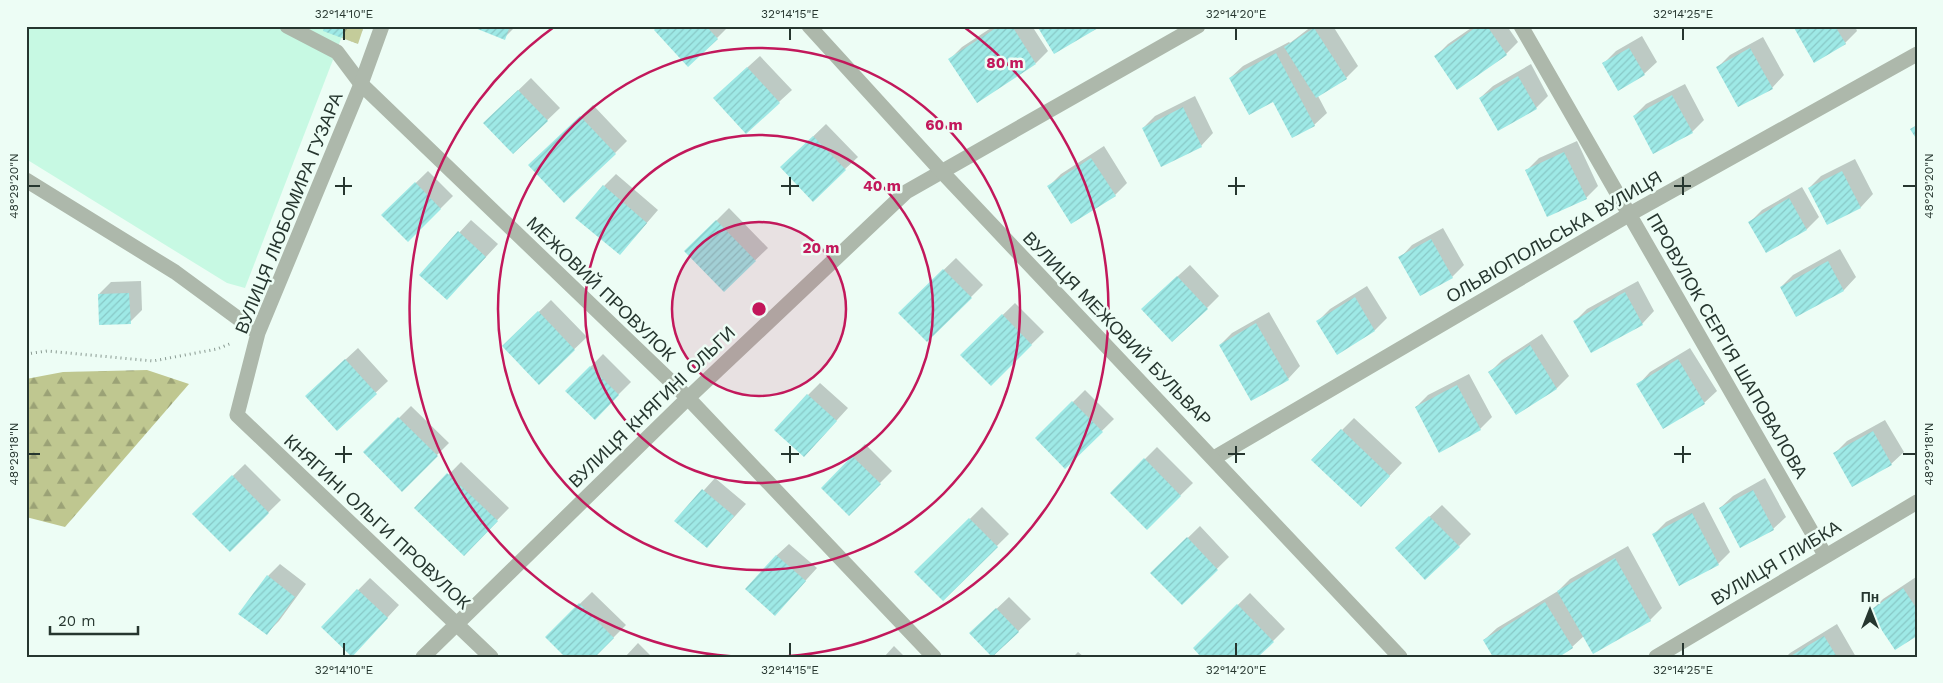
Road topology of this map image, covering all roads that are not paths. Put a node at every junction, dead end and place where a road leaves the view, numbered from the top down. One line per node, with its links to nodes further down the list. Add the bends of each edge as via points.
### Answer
1 (287, 26): 7 (street, МЕЖОВИЙ ПРОВУЛОК, via 337,52)
2 (382, 26): 7 (street, ВУЛИЦЯ ЛЮБОМИРА ГУЗАРА)
3 (809, 26): 8 (street, ВУЛИЦЯ МЕЖОВИЙ БУЛЬВАР)
4 (1198, 26): 8 (street, ВУЛИЦЯ КНЯГИНІ ОЛЬГИ)
5 (1521, 26): 10 (street, ПРОВУЛОК СЕРГІЯ ШАПОВАЛОВА)
6 (1917, 54): 10 (street, ОЛЬВІОПОЛЬСЬКА ВУЛИЦЯ)
7 (361, 84): 11 (street, ВУЛИЦЯ ЛЮБОМИРА ГУЗАРА); 12 (street, МЕЖОВИЙ ПРОВУЛОК)
8 (943, 173): 12 (street, ВУЛИЦЯ КНЯГИНІ ОЛЬГИ, via 906,192); 14 (street, ВУЛИЦЯ МЕЖОВИЙ БУЛЬВАР)
9 (26, 180): 11 (street, via 175,272)
10 (1630, 214): 14 (street, ОЛЬВІОПОЛЬСЬКА ВУЛИЦЯ); 16 (street, ПРОВУЛОК СЕРГІЯ ШАПОВАЛОВА)
11 (258, 333): 13 (street, ВУЛИЦЯ ЛЮБОМИРА ГУЗАРА)
12 (688, 398): 17 (street, ВУЛИЦЯ КНЯГИНІ ОЛЬГИ); 20 (street, МЕЖОВИЙ ПРОВУЛОК)
13 (237, 415): 17 (street, КНЯГИНІ ОЛЬГИ ПРОВУЛОК)
14 (1214, 458): 21 (street, ВУЛИЦЯ МЕЖОВИЙ БУЛЬВАР)
15 (1917, 502): 16 (street, ВУЛИЦЯ ГЛИБКА)
16 (1825, 555): 22 (street, ВУЛИЦЯ ГЛИБКА)
17 (457, 623): 18 (street, ВУЛИЦЯ КНЯГИНІ ОЛЬГИ); 19 (street, КНЯГИНІ ОЛЬГИ ПРОВУЛОК)
18 (423, 657)
19 (491, 657)
20 (934, 657)
21 (1400, 657)
22 (1656, 657)

